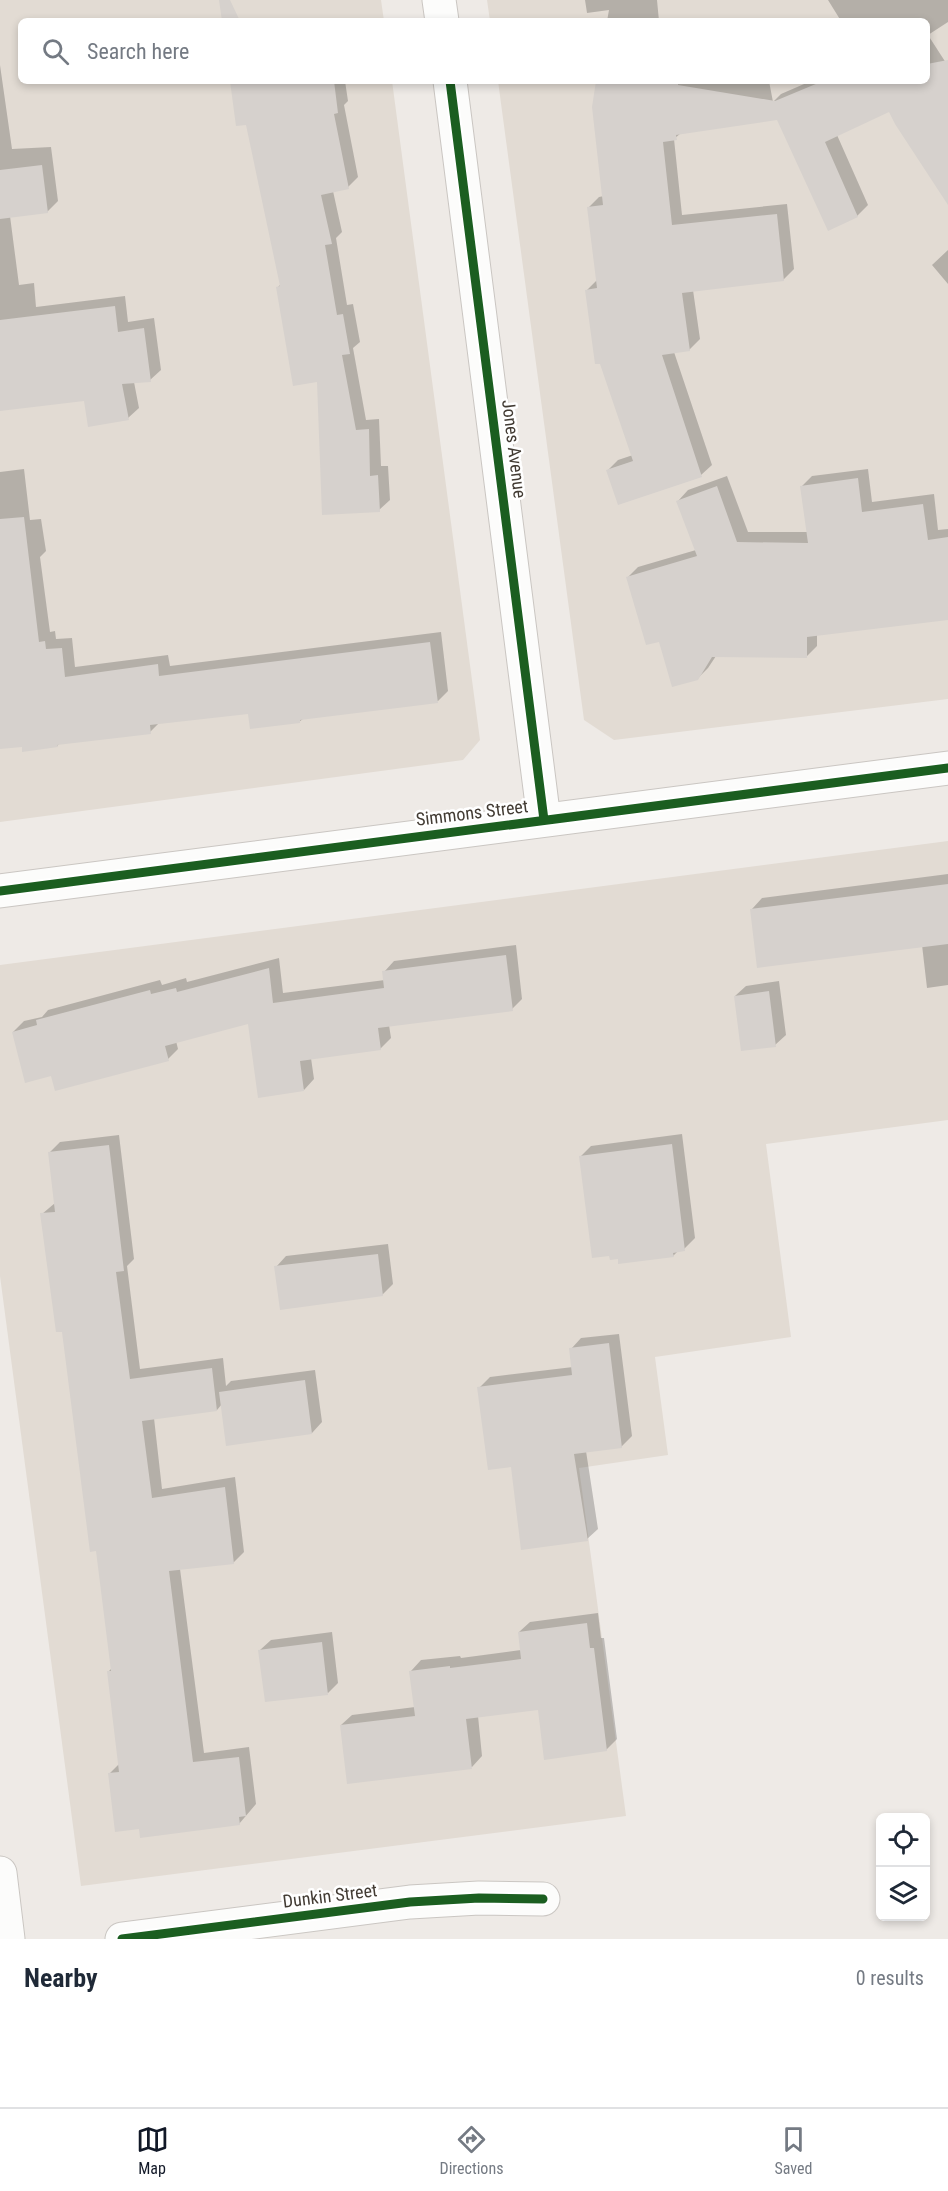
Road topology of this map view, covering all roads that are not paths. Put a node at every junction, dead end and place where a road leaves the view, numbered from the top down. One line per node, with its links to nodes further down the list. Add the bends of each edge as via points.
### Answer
1 (439, 0): 2 (street)
2 (442, 18)
3 (450, 84): 5 (street, Jones Avenue)
4 (948, 768): 5 (street, Simmons Street)
5 (544, 820): 6 (street, Simmons Street)
6 (0, 891)
7 (0, 1873): 9 (street)
8 (543, 1899): 10 (street, Dunkin Street, via 410,1902)
9 (9, 1939)
10 (122, 1939)

